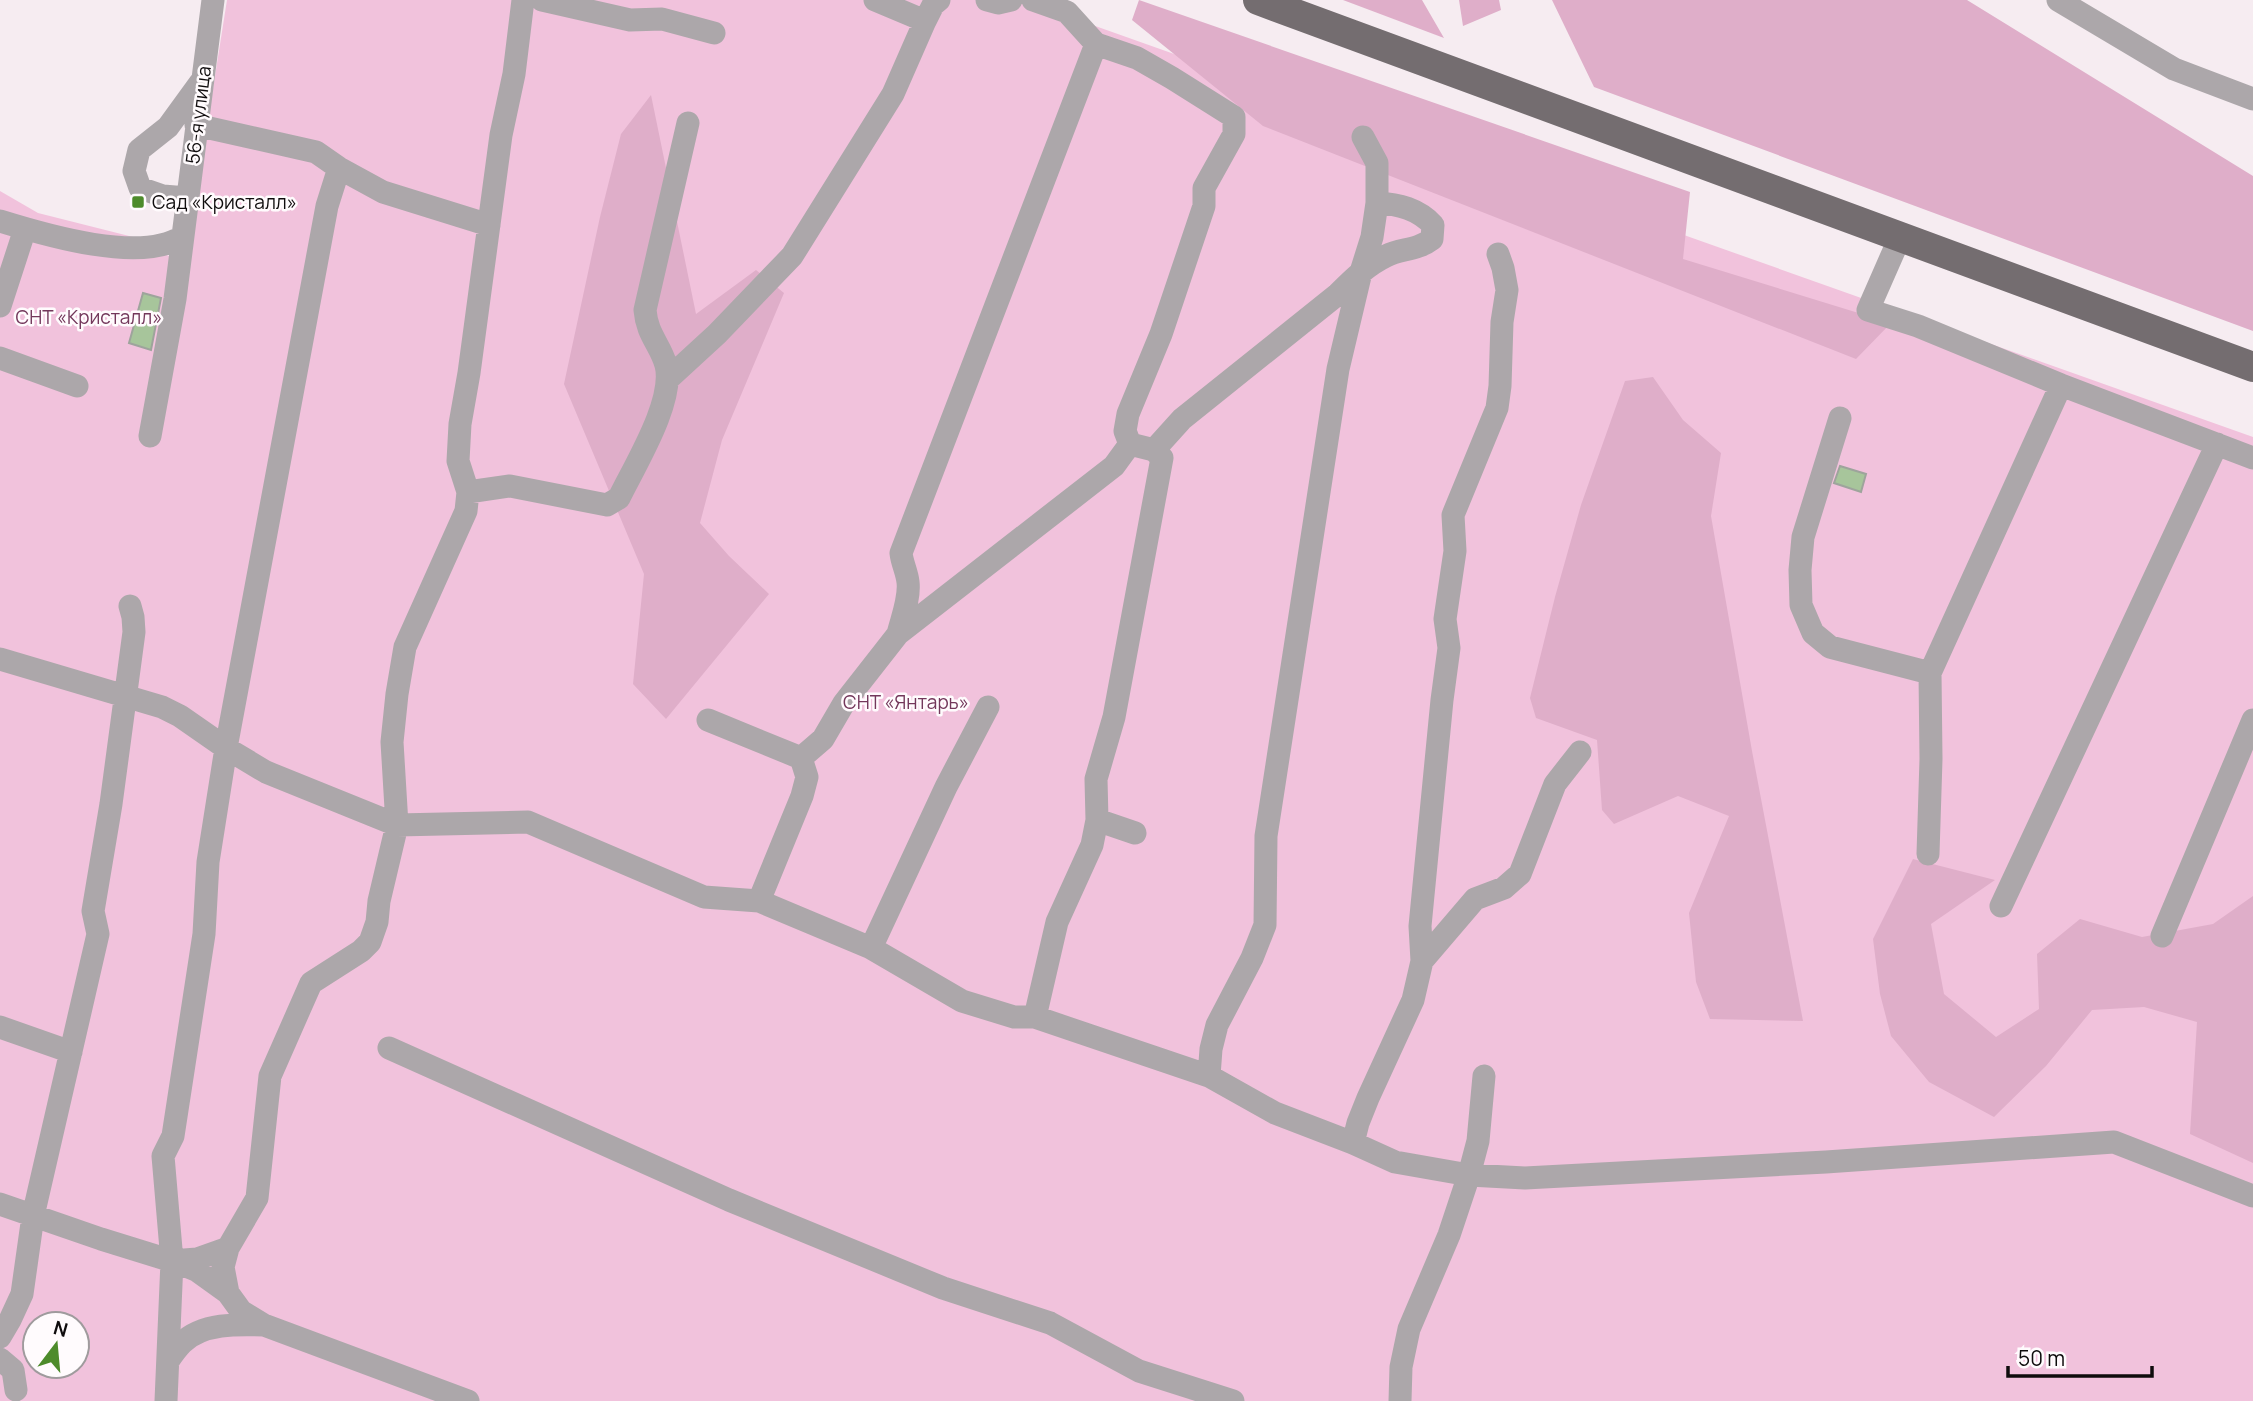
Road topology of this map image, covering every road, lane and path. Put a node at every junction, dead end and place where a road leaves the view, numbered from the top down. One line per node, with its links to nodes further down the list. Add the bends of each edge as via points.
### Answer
1 (212, 0): 14 (street, 56-я улица)
2 (523, 0): 23 (street)
3 (542, 0): 12 (street, via 630,20 662,19)
4 (875, 0): 11 (street)
5 (939, 0): 11 (street)
6 (987, 0): 7 (street)
7 (1012, 0)
8 (1033, 0): 13 (street, via 1067,12)
9 (1258, 0): 26 (main road)
10 (2058, 0): 15 (street, via 2174,69)
11 (925, 21): 32 (street, via 893,93 792,256)
12 (714, 33)
13 (1096, 44): 37 (street, via 1137,58 1234,117 1234,134 1204,188 1204,206 1161,334 1128,414 1125,431); 43 (street, via 901,553 908,581)
14 (202, 81): 17 (street, 56-я улица); 20 (street, via 168,127 139,150 134,171 140,188)
15 (2253, 99)
16 (688, 123): 32 (street, via 645,310 646,325 666,364)
17 (197, 125): 19 (street, via 316,152); 20 (street, 56-я улица)
18 (1363, 138): 21 (street, via 1377,163)
19 (339, 168): 23 (street, via 383,192); 50 (street, via 327,206)
20 (187, 198): 25 (street, 56-я улица)
21 (1377, 203): 28 (street); 28 (street, via 1397,204 1423,215 1433,225 1432,239 1421,247 1386,256)
22 (0, 221): 24 (street)
23 (489, 225): 41 (street, via 460,424 458,461)
24 (25, 229): 25 (street, via 85,243 145,248 171,244); 29 (street)
25 (183, 236): 36 (street, 56-я улица)
26 (1900, 237): 31 (main road); 33 (street, via 1868,310)
27 (1498, 254): 61 (street, via 1507,290 1497,408 1453,514 1455,551 1445,619 1449,648 1420,926)
28 (1361, 272): 39 (street, via 1182,419); 66 (street, via 1338,369 1266,836 1265,925 1217,1025)
29 (0, 306)
30 (0, 358): 34 (street)
31 (2253, 367)
32 (668, 379): 41 (street, via 659,418 619,498 607,505 510,486)
33 (2061, 385): 38 (street); 45 (street)
34 (77, 386)
35 (1840, 418): 45 (street, via 1803,537 1801,605 1813,633 1830,647)
36 (150, 436)
37 (1130, 444): 39 (street); 43 (street, via 1114,466)
38 (2217, 444): 40 (street); 58 (street)
39 (1154, 450): 53 (street, via 1162,458 1114,717 1096,779)
40 (2253, 458)
41 (468, 492): 54 (street, via 466,511 405,647 392,742)
42 (130, 606): 46 (street, via 134,632)
43 (898, 634): 52 (street, via 844,703 823,739)
44 (0, 659): 46 (street)
45 (1930, 673): 56 (street)
46 (125, 696): 50 (street, via 171,711); 65 (street, via 93,911 98,934)
47 (988, 707): 60 (street)
48 (708, 720): 52 (street)
49 (2253, 720): 59 (street)
50 (226, 748): 54 (street, via 266,772); 74 (street, via 173,1136 163,1156)
51 (1580, 752): 61 (street, via 1555,784 1520,874 1504,888 1475,899)
52 (801, 758): 57 (street, via 807,777 803,796)
53 (1097, 820): 55 (street); 62 (street, via 1092,845 1056,922)
54 (397, 825): 57 (street, via 528,822 704,897); 73 (street, via 370,942 311,983 270,1076 257,1198)
55 (1135, 833)
56 (1928, 854)
57 (759, 901): 60 (street)
58 (2001, 906)
59 (2162, 936)
60 (871, 948): 62 (street, via 962,1001 1014,1017)
61 (1422, 961): 68 (street, via 1413,1000 1367,1098)
62 (1035, 1017): 66 (street)
63 (0, 1027): 65 (street)
64 (389, 1048): 83 (street, via 729,1200 943,1289 1050,1323 1139,1371)
65 (71, 1052): 72 (street)
66 (1209, 1076): 68 (street, via 1275,1113)
67 (1484, 1076): 69 (street, via 1478,1141)
68 (1353, 1143): 69 (street, via 1395,1162)
69 (1469, 1175): 70 (street, via 1525,1178 2113,1143); 84 (street, via 1409,1329)
70 (2253, 1196)
71 (0, 1204): 72 (street)
72 (33, 1216): 74 (street); 77 (street, via 22,1294)
73 (228, 1248): 74 (street, via 197,1259); 75 (street, via 223,1267)
74 (172, 1261): 75 (street, via 196,1270); 79 (street)
75 (228, 1293): 76 (street, via 241,1311)
76 (264, 1325): 79 (street, via 230,1324 199,1332 183,1341); 82 (street)
77 (0, 1337)
78 (0, 1359): 80 (street, via 13,1370)
79 (168, 1361): 81 (street)
80 (16, 1391)
81 (166, 1401)
82 (468, 1401)
83 (1233, 1401)
84 (1400, 1401)

